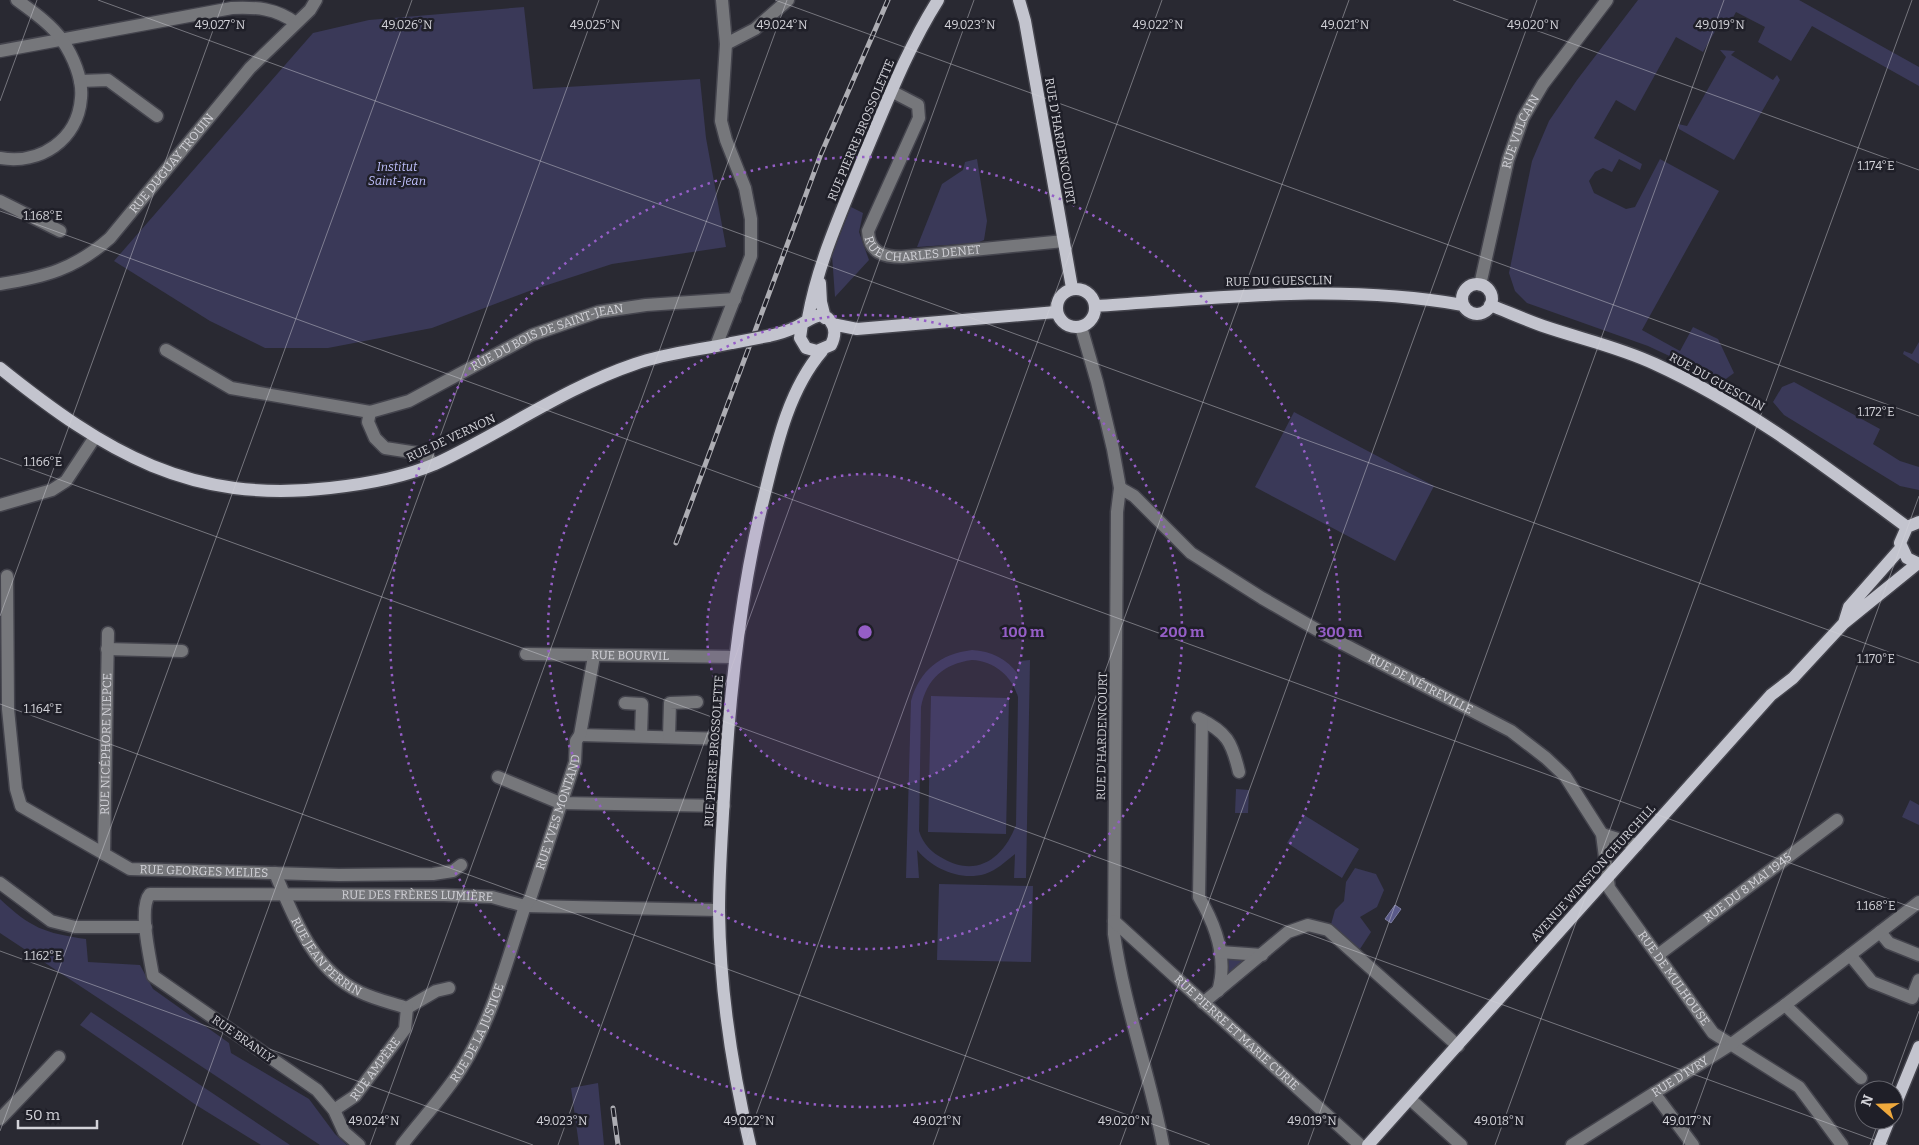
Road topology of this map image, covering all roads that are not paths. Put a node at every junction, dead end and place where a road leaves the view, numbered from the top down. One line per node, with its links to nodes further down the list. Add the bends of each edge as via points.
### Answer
1 (17, 0): 9 (street)
2 (316, 0): 8 (street, RUE DUGUAY TROUIN)
3 (722, 0): 10 (street)
4 (788, 0): 10 (street, via 755,29)
5 (938, 0): 13 (main road, RUE PIERRE BROSSOLETTE)
6 (1018, 0): 18 (main road, RUE D'HARDENCOURT, via 1025,21)
7 (1607, 0): 21 (street, RUE VULCAIN, via 1543,84 1523,118 1508,160)
8 (296, 23): 9 (street, via 282,13 261,7 232,8); 20 (street, RUE DUGUAY TROUIN, via 250,68 110,238 83,260 60,271)
9 (62, 39): 11 (street); 12 (street)
10 (726, 44): 23 (street, via 722,121 745,188 751,219 750,256)
11 (0, 51)
12 (80, 81): 14 (street, via 108,80); 15 (street, via 81,99 64,139 52,150 34,156 11,160)
13 (891, 91): 18 (street, RUE CHARLES DENET, via 918,105 919,118 868,231 869,240 884,257); 19 (main road, RUE PIERRE BROSSOLETTE, via 833,232)
14 (157, 116)
15 (0, 158)
16 (0, 201): 17 (street)
17 (60, 232)
18 (1064, 241): 22 (main road, RUE D'HARDENCOURT)
19 (819, 276): 28 (main road, RUE PIERRE BROSSOLETTE); 29 (main road, RUE PIERRE BROSSOLETTE, via 821,302)
20 (0, 284)
21 (1480, 285): 24 (main road, via 1469,286 1465,290); 25 (main road, via 1491,295)
22 (1072, 288): 26 (main road, via 1092,297); 27 (main road, via 1060,297)
23 (736, 298): 35 (street); 40 (street, RUE DU BOIS DE SAINT-JEAN, via 598,312 532,334 409,401)
24 (1463, 305): 25 (main road, via 1475,314 1484,312); 26 (main road, RUE DU GUESCLIN, via 1333,293 1206,297)
25 (1490, 305): 46 (main road, RUE DU GUESCLIN, via 1542,326 1619,348 1694,383 1790,441)
26 (1096, 306): 30 (main road, via 1092,320)
27 (1056, 312): 30 (main road, via 1062,321); 31 (main road)
28 (805, 321): 29 (main road, via 818,316); 32 (main road, RUE DE VERNON); 34 (main road, via 799,333)
29 (828, 321): 31 (main road); 33 (main road, via 834,332)
30 (1081, 327): 43 (street, RUE D'HARDENCOURT, via 1097,382)
31 (857, 329): 33 (main road)
32 (775, 335): 34 (main road); 35 (main road, RUE DE VERNON, bridge)
33 (833, 340): 37 (main road)
34 (804, 345): 37 (main road, via 813,351); 38 (main road)
35 (716, 346): 42 (main road, RUE DE VERNON, via 634,364)
36 (166, 350): 40 (street, RUE DU BOIS DE SAINT-JEAN, via 231,388)
37 (822, 351): 38 (main road, RUE PIERRE BROSSOLETTE)
38 (809, 366): 56 (main road, RUE PIERRE BROSSOLETTE, via 778,440 755,535)
39 (0, 368): 41 (main road, RUE DE VERNON, via 47,406)
40 (370, 412): 42 (street, via 368,422 375,438 385,448 424,454)
41 (95, 437): 42 (main road, RUE DE VERNON, via 133,459 191,481 246,491 304,491 358,485); 44 (street, via 66,481 52,490)
42 (434, 464)
43 (1120, 488): 68 (street, RUE DE NÉTREVILLE, via 1134,496 1191,553 1262,598 1511,731 1565,776); 79 (street, RUE D'HARDENCOURT, via 1117,512)
44 (0, 505)
45 (1919, 522): 46 (main road)
46 (1906, 527): 47 (main road, via 1901,537)
47 (1901, 548): 48 (main road, via 1906,558); 50 (main road, via 1849,607)
48 (1918, 564): 50 (main road)
49 (7, 576): 70 (street, RUE GEORGES MELIES, via 8,710 16,789 21,806)
50 (1844, 623): 69 (main road, AVENUE WINSTON CHURCHILL, via 1792,678 1771,694)
51 (108, 633): 52 (street, RUE NICÉPHORE NIEPCE)
52 (107, 649): 53 (street); 70 (street, RUE NICÉPHORE NIEPCE)
53 (182, 651)
54 (526, 654): 55 (street, RUE BOURVIL)
55 (594, 656): 56 (street, RUE BOURVIL); 59 (street, RUE YVES MONTAND)
56 (734, 657): 62 (main road, RUE PIERRE BROSSOLETTE)
57 (696, 702): 61 (street, via 670,703)
58 (625, 703): 60 (street, via 642,704)
59 (580, 735): 60 (street); 65 (street, RUE YVES MONTAND)
60 (641, 736): 61 (street)
61 (669, 737): 62 (street)
62 (727, 739): 66 (main road, RUE PIERRE BROSSOLETTE)
63 (1239, 772): 82 (street, via 1233,746 1222,733 1200,719 1199,897 1213,922)
64 (498, 777): 65 (street)
65 (560, 803): 66 (street); 77 (street, RUE YVES MONTAND)
66 (724, 806): 78 (main road, RUE PIERRE BROSSOLETTE)
67 (1837, 820): 84 (street, RUE DU 8 MAI 1945)
68 (1602, 834): 69 (street); 73 (street, RUE DE NÉTREVILLE)
69 (1637, 845): 73 (main road, AVENUE WINSTON CHURCHILL)
70 (104, 854): 72 (street, RUE GEORGES MELIES, via 130,869)
71 (460, 865): 72 (street, RUE GEORGES MELIES, via 453,871 433,874)
72 (275, 873): 75 (street, RUE JEAN PERRIN)
73 (1607, 876): 84 (street, RUE DE MULHOUSE, via 1616,900); 94 (main road, AVENUE WINSTON CHURCHILL)
74 (0, 883): 80 (street, via 51,921 75,927)
75 (284, 893): 77 (street, RUE DES FRÈRES LUMIÈRE, via 492,896); 80 (street, RUE DES FRÈRES LUMIÈRE, via 150,894 145,900); 92 (street, RUE JEAN PERRIN, via 322,965 359,992)
76 (1919, 902): 81 (street, RUE D'IVRY)
77 (525, 906): 78 (street, RUE DES FRÈRES LUMIÈRE); 105 (street, RUE DE LA JUSTICE, via 478,1038 460,1070)
78 (719, 910): 106 (main road, RUE PIERRE BROSSOLETTE, via 722,971 733,1060)
79 (1114, 921): 90 (street, RUE PIERRE ET MARIE CURIE); 107 (street, RUE D'HARDENCOURT, via 1123,986 1157,1114)
80 (146, 927): 101 (street, RUE BRANLY, via 153,976 317,1090)
81 (1880, 932): 85 (street, RUE D'IVRY); 86 (street, via 1889,943)
82 (1220, 952): 83 (street); 89 (street)
83 (1262, 955): 89 (street); 94 (street, via 1288,932 1308,925 1328,930)
84 (1658, 955): 93 (street, RUE DE MULHOUSE, via 1713,1033)
85 (1850, 955): 87 (street, via 1872,982 1912,998); 91 (street, RUE D'IVRY)
86 (1919, 955)
87 (1919, 980)
88 (449, 988): 92 (street, via 436,991)
89 (1218, 991): 90 (street)
90 (1203, 1003): 108 (street, RUE PIERRE ET MARIE CURIE)
91 (1785, 1005): 93 (street, RUE D'IVRY); 97 (street)
92 (407, 1008): 101 (street, RUE AMPÈRE, via 405,1029 355,1096)
93 (1730, 1045): 99 (street, RUE D'IVRY); 113 (street, RUE DE MULHOUSE, via 1799,1086)
94 (1458, 1046): 100 (main road, AVENUE WINSTON CHURCHILL)
95 (1919, 1047): 98 (main road)
96 (59, 1057): 102 (street)
97 (1861, 1078)
98 (1904, 1084)
99 (1654, 1093): 111 (street, RUE D'IVRY); 112 (street)
100 (1410, 1098): 109 (main road, AVENUE WINSTON CHURCHILL); 110 (street)
101 (334, 1110): 104 (street, RUE BRANLY, via 344,1132)
102 (0, 1119)
103 (1885, 1130): 114 (main road)
104 (359, 1145)
105 (402, 1145)
106 (750, 1145)
107 (1162, 1145)
108 (1360, 1145)
109 (1368, 1145)
110 (1461, 1145)
111 (1572, 1145)
112 (1693, 1145)
113 (1842, 1145)
114 (1879, 1145)

